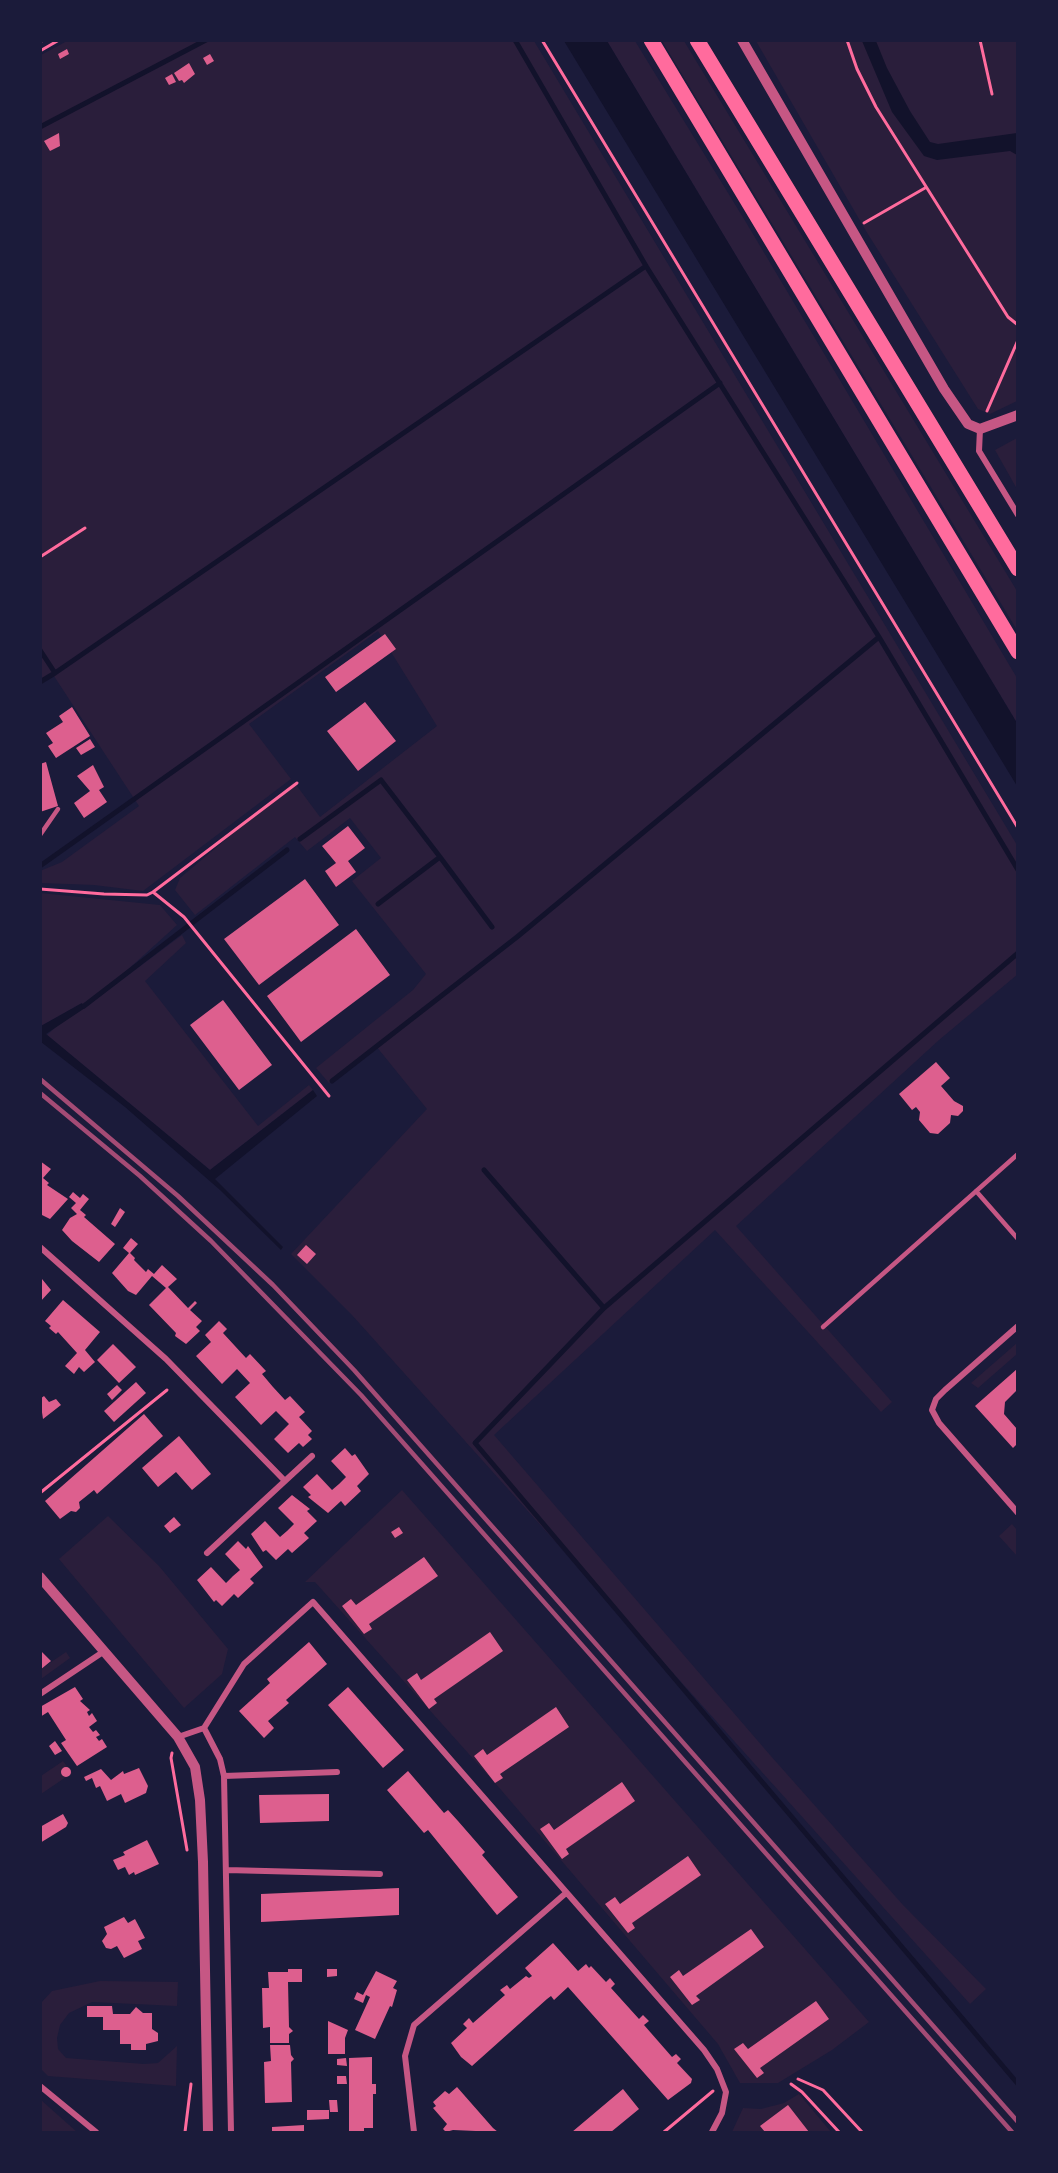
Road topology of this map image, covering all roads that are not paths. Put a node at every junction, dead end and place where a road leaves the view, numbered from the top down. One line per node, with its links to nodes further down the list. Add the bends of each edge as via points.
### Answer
1 (651, 40): 8 (main road)
2 (697, 40): 7 (main road)
3 (742, 40): 5 (street, via 944,389 968,424)
4 (1017, 415): 5 (street)
5 (980, 429): 6 (street, via 979,451)
6 (1017, 515)
7 (1017, 569)
8 (1017, 652)
9 (58, 809): 10 (lane)
10 (40, 835)
11 (1017, 1154): 12 (lane)
12 (976, 1191): 13 (lane); 16 (lane)
13 (1017, 1239)
14 (40, 1247): 18 (street, via 166,1359)
15 (1017, 1326): 19 (street, via 945,1390 932,1410)
16 (823, 1327)
17 (312, 1456): 18 (street)
18 (285, 1481): 20 (street)
19 (1017, 1513)
20 (207, 1553)
21 (40, 1577): 22 (street)
22 (103, 1652): 23 (street); 25 (street)
23 (40, 1694)
24 (204, 1728): 25 (street); 27 (street); 30 (street, via 244,1664 313,1602)
25 (178, 1737): 33 (street, via 195,1767 200,1800)
26 (337, 1772): 27 (street)
27 (224, 1776): 28 (street)
28 (228, 1870): 29 (street); 34 (street)
29 (380, 1874)
30 (566, 1893): 35 (street, via 414,2025 405,2056); 36 (street, via 717,2069 726,2092 722,2113)
31 (40, 2086): 32 (street)
32 (96, 2133)
33 (208, 2133)
34 (231, 2133)
35 (414, 2133)
36 (712, 2133)

